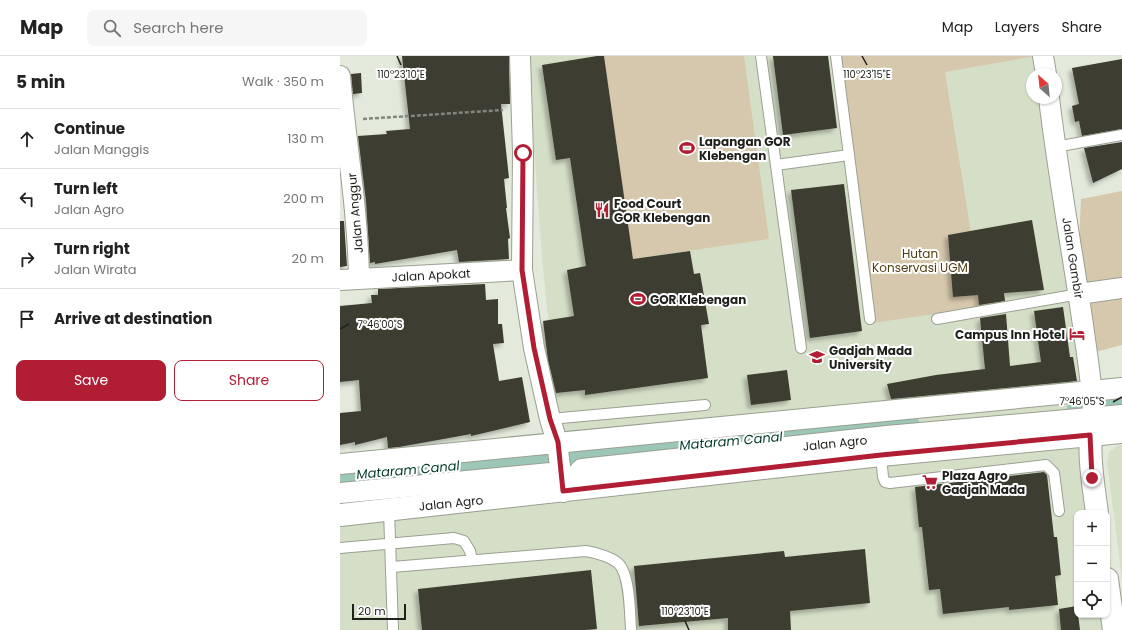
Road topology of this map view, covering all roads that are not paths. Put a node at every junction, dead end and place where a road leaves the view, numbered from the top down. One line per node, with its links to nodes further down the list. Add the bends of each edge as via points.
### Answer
1 (520, 56): 13 (street, via 523,153)
2 (761, 56): 12 (lane)
3 (836, 56): 11 (lane)
4 (1043, 56): 5 (street)
5 (1045, 68)
6 (340, 76): 8 (street, Jalan Anggur)
7 (1050, 104): 10 (street, Jalan Gambir)
8 (343, 117): 14 (street, Jalan Anggur, via 359,244)
9 (1122, 136): 10 (lane)
10 (1055, 147): 16 (street, Jalan Gambir)
11 (849, 155): 12 (lane); 17 (lane)
12 (776, 165): 19 (lane)
13 (522, 270): 14 (street, Jalan Apokat); 24 (street, via 534,348)
14 (349, 280)
15 (1122, 288): 16 (street)
16 (1078, 294): 18 (lane); 22 (street, Jalan Gambir)
17 (870, 319)
18 (937, 319)
19 (801, 348)
20 (1122, 388): 22 (street)
21 (705, 405): 24 (lane)
22 (1092, 410): 23 (main road); 25 (main road); 26 (main road, Jalan Agro); 28 (street); 28 (main road, Jalan Agro, via 887,437 582,470); 31 (main road, via 1091,472)
23 (1122, 416)
24 (550, 419): 28 (street)
25 (1122, 432)
26 (881, 455): 28 (main road, Jalan Agro); 32 (lane, via 882,477 885,482 890,483 1046,465 1054,472)
27 (340, 464): 28 (street)
28 (560, 464): 29 (street); 30 (main road, Jalan Agro)
29 (340, 493)
30 (388, 510): 33 (main road, Jalan Agro); 34 (lane)
31 (1097, 510)
32 (1059, 511)
33 (340, 515)
34 (390, 543): 35 (lane); 36 (lane, via 454,538 464,541); 37 (lane)
35 (340, 548)
36 (472, 560): 37 (lane); 40 (lane, via 586,551 602,554 618,564 625,577)
37 (392, 567): 39 (lane)
38 (1107, 582): 41 (main road)
39 (393, 630)
40 (631, 630)
41 (1114, 630)

